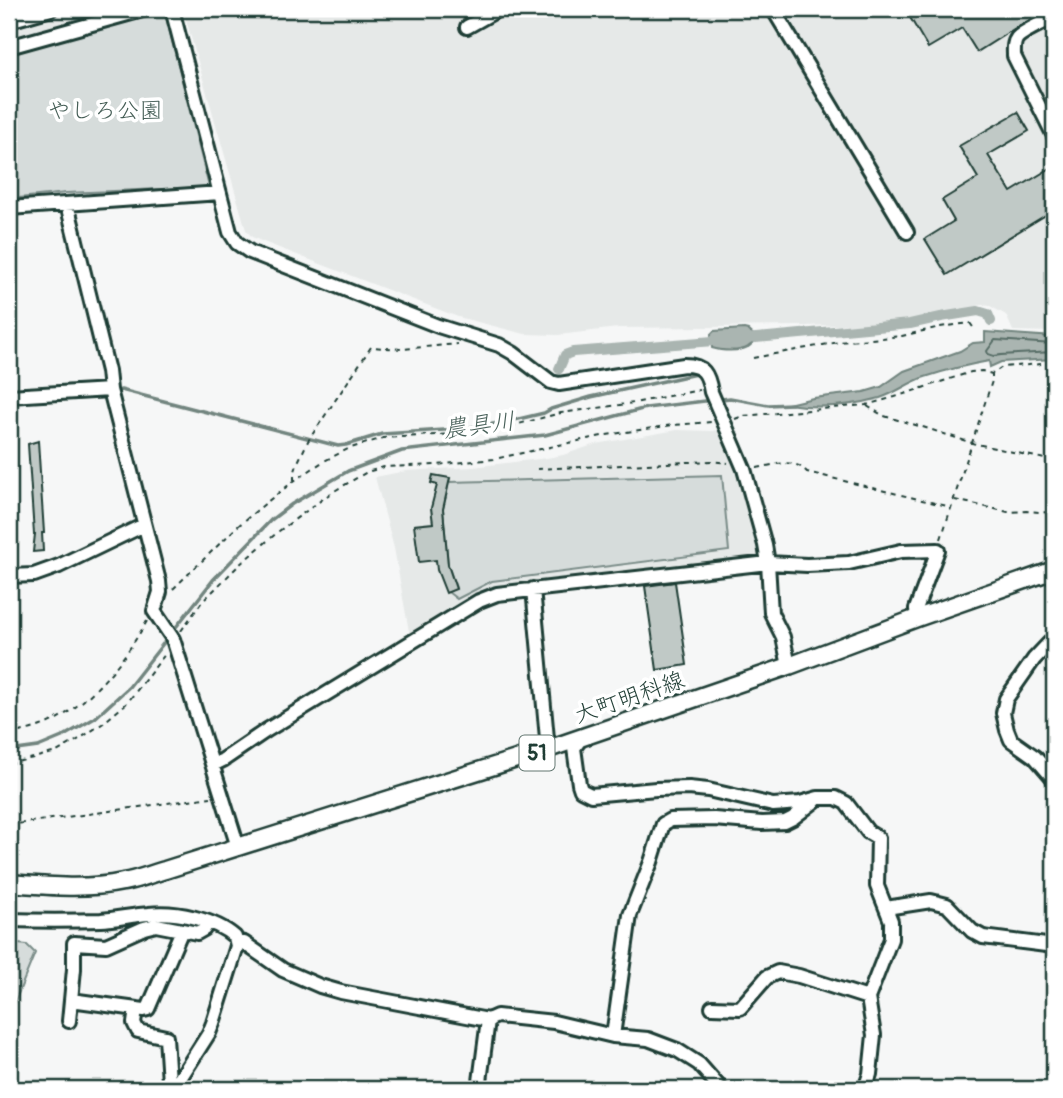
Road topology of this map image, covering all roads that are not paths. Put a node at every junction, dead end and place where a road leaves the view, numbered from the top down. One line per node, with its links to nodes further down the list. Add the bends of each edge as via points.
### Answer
1 (51, 9): 7 (street)
2 (146, 9): 9 (street)
3 (172, 9): 11 (street)
4 (499, 9): 8 (street)
5 (773, 9): 14 (street)
6 (1054, 18): 10 (street, via 1015,39 1014,56)
7 (9, 21)
8 (467, 27)
9 (9, 47)
10 (1054, 136)
11 (220, 193): 12 (street); 18 (street, via 230,232 250,252 438,326 499,345 551,382 684,365 701,369 744,470)
12 (67, 204): 13 (street); 15 (street)
13 (9, 208)
14 (907, 232)
15 (110, 390): 16 (street); 17 (street)
16 (9, 396)
17 (144, 525): 20 (street, via 59,566 34,575); 27 (street, via 159,581 155,613 174,641)
18 (768, 563): 21 (street); 22 (street, via 849,563 901,551 938,550); 24 (street, via 771,613 783,637)
19 (1054, 570): 22 (main road, 大町明科線 / 51)
20 (9, 576)
21 (533, 589): 26 (street); 27 (street, via 478,601)
22 (916, 618): 24 (main road, 大町明科線 / 51)
23 (1054, 638): 28 (street, via 1006,699 1003,713 1011,740 1035,757)
24 (789, 666): 25 (main road, 大町明科線 / 51)
25 (581, 738): 26 (main road, 大町明科線 / 51); 29 (street, via 574,748 579,784 591,794 690,789 773,804)
26 (548, 750): 30 (main road, 大町明科線 / 51)
27 (213, 765): 30 (street)
28 (1054, 779)
29 (818, 798): 32 (street, via 846,803 878,838 877,886); 44 (street, via 785,821 670,820 663,824 630,915)
30 (238, 847): 31 (main road, 大町明科線 / 51, via 123,882 92,886)
31 (9, 883)
32 (886, 908): 37 (street, via 931,901 947,905 983,937); 38 (street, via 891,939)
33 (9, 920): 34 (street, via 105,920 165,913)
34 (208, 922): 35 (street, via 201,932); 36 (street, via 230,932)
35 (182, 930): 39 (street, via 156,925 106,946 74,943); 41 (street, via 148,1009)
36 (236, 941): 42 (street, via 320,986); 45 (street, via 214,1023)
37 (1054, 946)
38 (868, 999): 40 (street, via 778,972 767,977 740,1008); 48 (street, via 874,1035)
39 (71, 1000): 41 (street); 43 (street)
40 (712, 1007)
41 (136, 1009): 45 (street, via 138,1031 166,1037 169,1082)
42 (488, 1020): 44 (street, via 496,1016 554,1022); 46 (street)
43 (69, 1021)
44 (613, 1036): 47 (street, via 648,1039 677,1050 699,1064)
45 (178, 1086)
46 (480, 1089)
47 (721, 1089)
48 (865, 1089)

